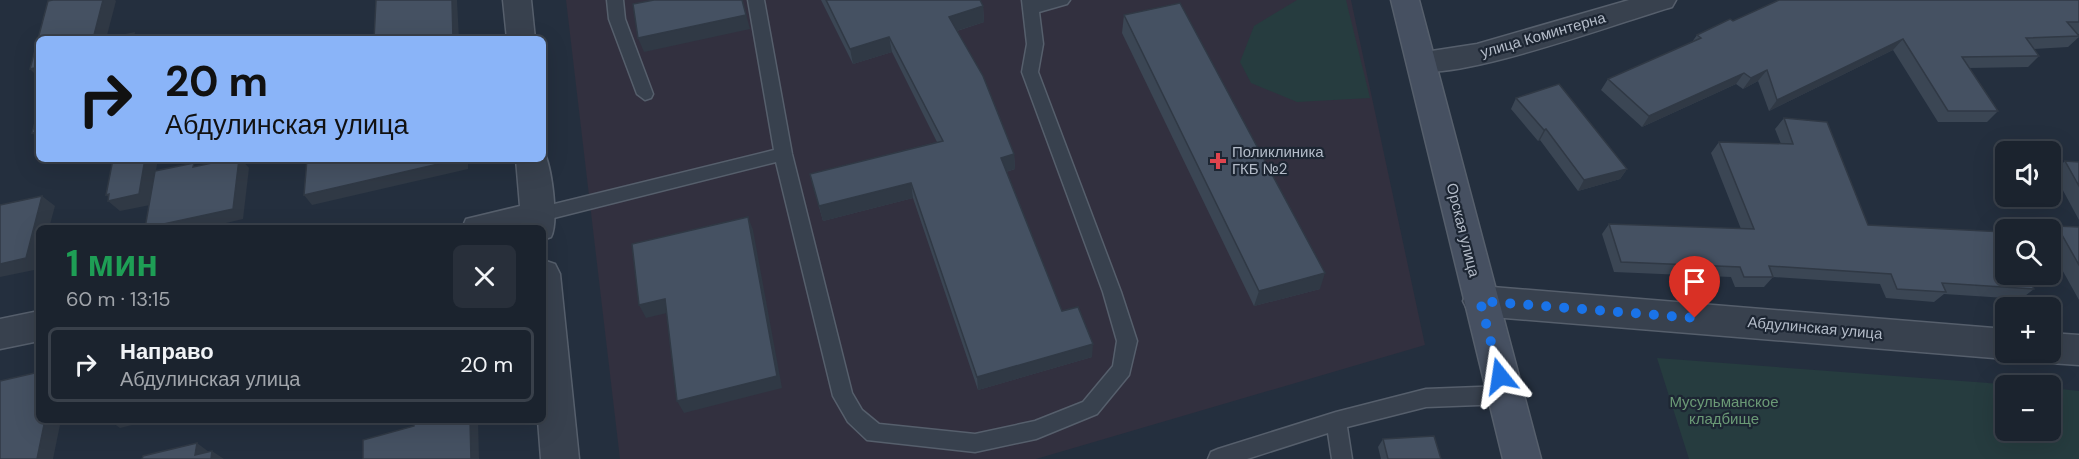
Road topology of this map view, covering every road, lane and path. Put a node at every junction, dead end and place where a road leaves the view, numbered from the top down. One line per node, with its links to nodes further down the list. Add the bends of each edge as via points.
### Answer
1 (517, 0): 8 (street)
2 (615, 0): 10 (lane, via 617,19)
3 (756, 0): 11 (lane)
4 (1062, 0): 7 (lane)
5 (1406, 0): 9 (main road, Орская улица)
6 (1662, 0): 9 (street, улица Коминтерна, via 1477,55)
7 (1032, 4): 11 (lane, via 1035,44 1030,72 1112,292 1126,341 1122,369 1090,408 1036,430 975,443 874,433 855,416 843,396)
8 (521, 36)
9 (1422, 62): 15 (main road, Орская улица)
10 (645, 94)
11 (783, 154): 13 (lane)
12 (532, 162): 13 (street)
13 (538, 221): 14 (street)
14 (504, 225)
15 (1480, 301): 19 (street, Абдулинская улица); 22 (main road, Орская улица)
16 (546, 307): 24 (street)
17 (36, 327): 18 (street)
18 (0, 334)
19 (1995, 343)
20 (2061, 349): 21 (street)
21 (2079, 350)
22 (1505, 395): 23 (lane, via 1426,398); 27 (main road, Орская улица)
23 (1336, 421): 25 (lane); 26 (lane)
24 (560, 459)
25 (1218, 459)
26 (1342, 459)
27 (1522, 459)

